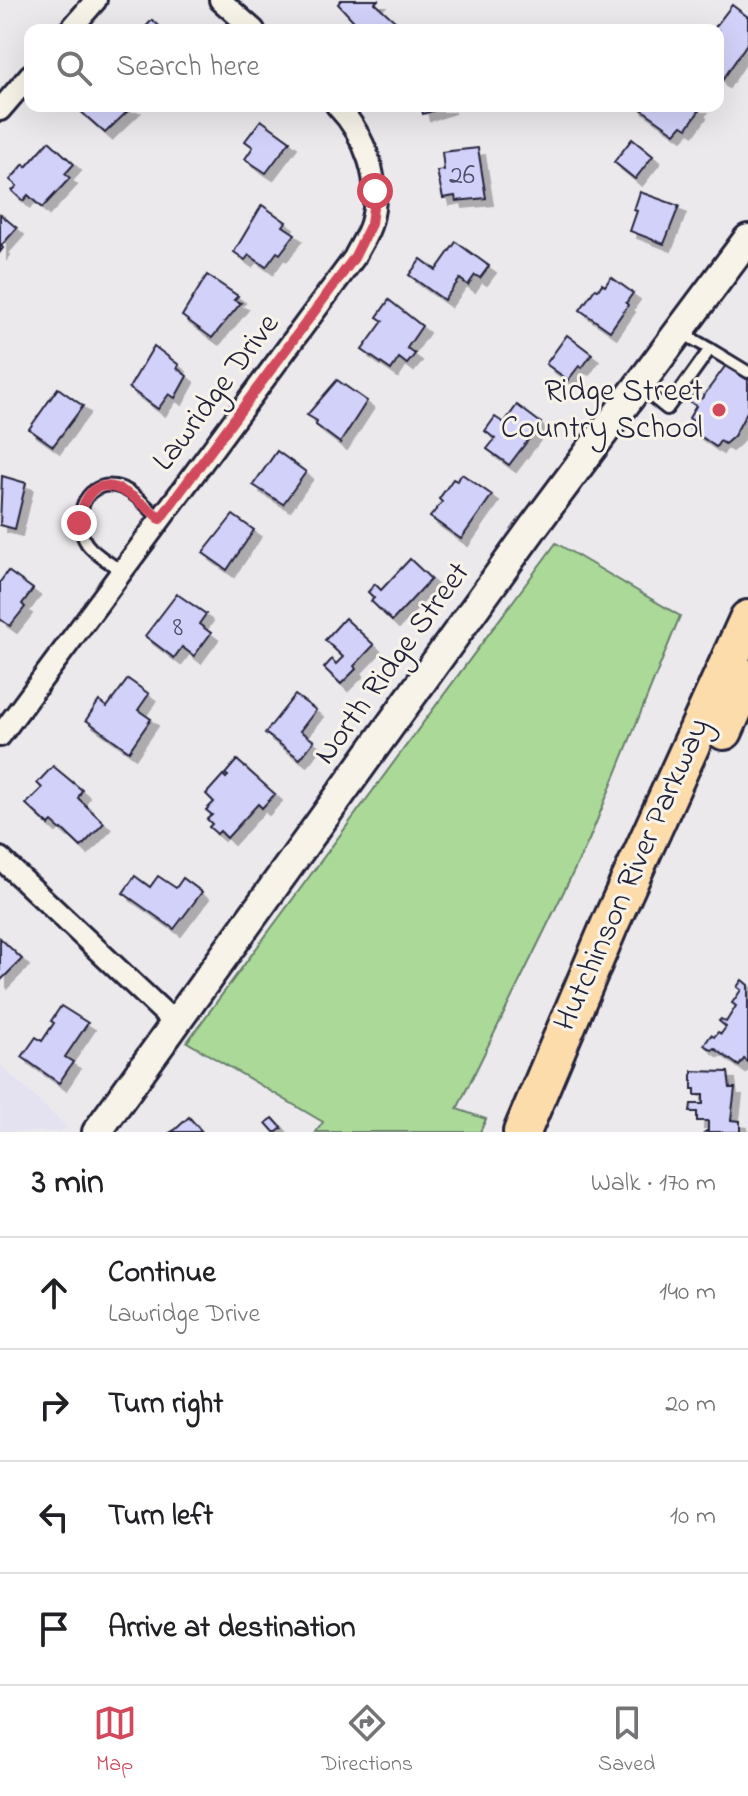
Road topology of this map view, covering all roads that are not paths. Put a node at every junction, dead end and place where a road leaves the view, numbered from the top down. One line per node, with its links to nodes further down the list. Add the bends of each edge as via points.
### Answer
1 (96, 0): 3 (street)
2 (220, 0): 4 (street)
3 (75, 24)
4 (247, 24)
5 (24, 82): 6 (street)
6 (0, 110)
7 (343, 112): 13 (street, Lawridge Drive, via 367,154 375,191 371,224 354,258)
8 (748, 239): 9 (street, North Ridge Street)
9 (680, 332): 10 (lane); 12 (street, North Ridge Street)
10 (710, 349): 11 (lane); 12 (lane, via 667,409)
11 (748, 372)
12 (639, 387): 19 (street, North Ridge Street)
13 (160, 519): 14 (street, Lawridge Drive); 14 (lane, via 116,486 99,487 81,506 79,523 89,547)
14 (122, 572): 17 (street, Lawridge Drive)
15 (748, 619): 21 (highway, Hutchinson River Parkway)
16 (748, 678): 22 (highway, Hutchinson River Parkway)
17 (0, 736)
18 (0, 858): 19 (street)
19 (176, 1024): 20 (street, North Ridge Street)
20 (97, 1132)
21 (522, 1132)
22 (549, 1132)

